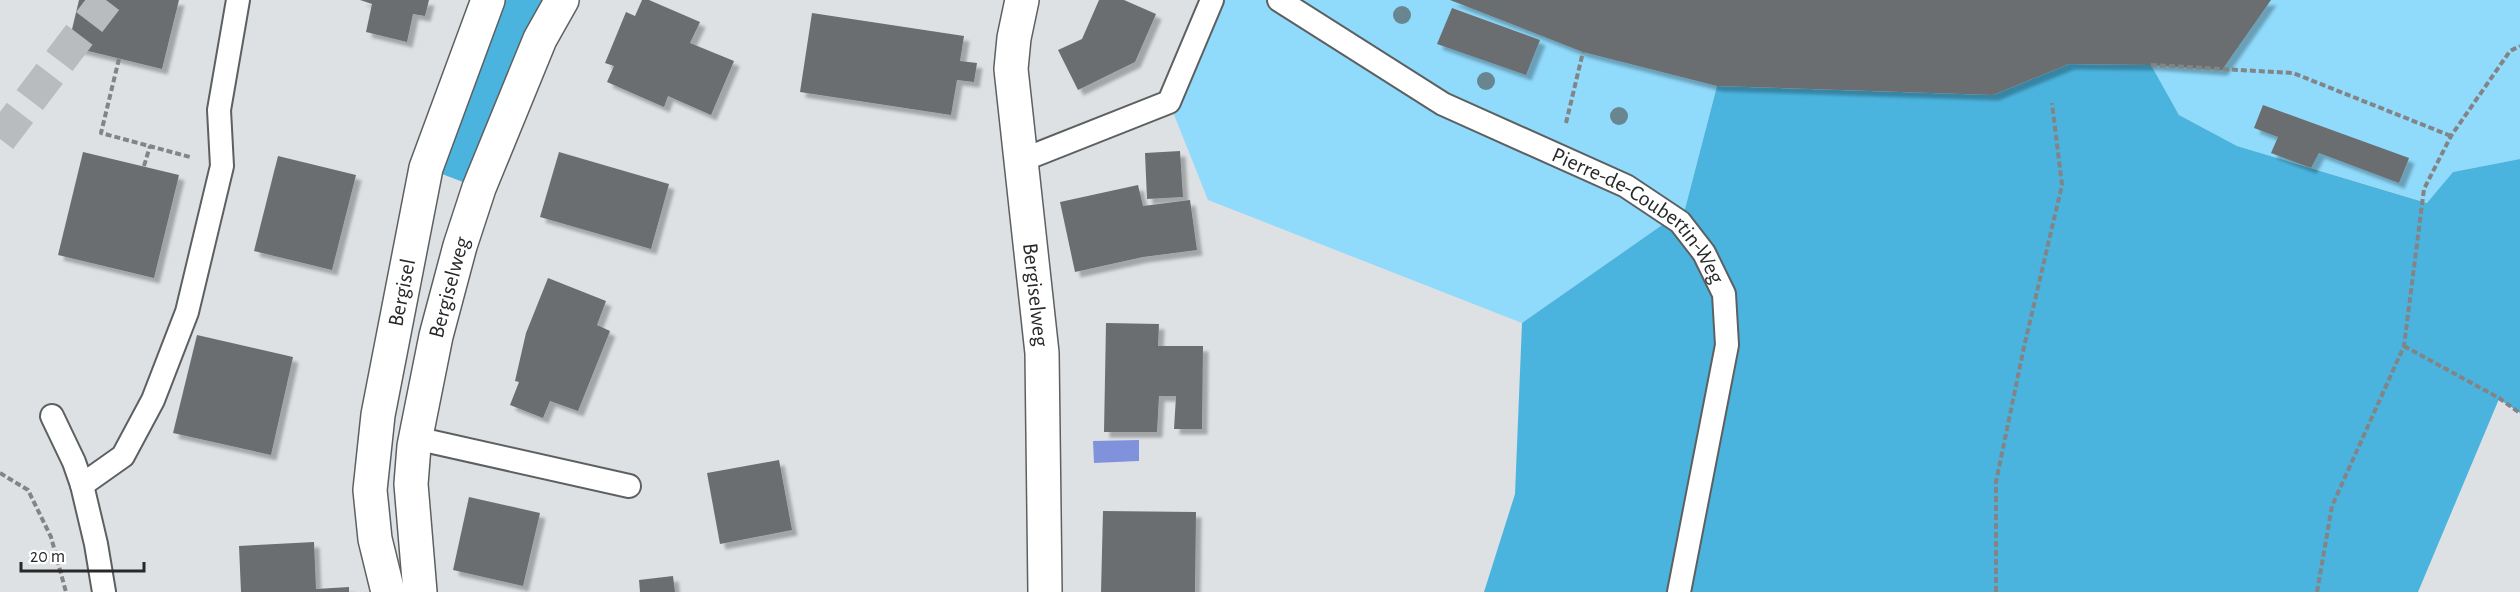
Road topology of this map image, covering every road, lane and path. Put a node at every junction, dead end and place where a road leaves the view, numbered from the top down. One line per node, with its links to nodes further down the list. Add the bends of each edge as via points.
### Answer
1 (238, 0): 17 (lane, via 219,110)
2 (488, 0): 27 (street, Bergisel, via 426,168 378,415 370,490 375,539)
3 (562, 0): 21 (street, Bergiselweg, via 540,39 479,188 425,383)
4 (1022, 0): 15 (street, Bergiselweg, via 1011,69)
5 (1212, 0): 15 (lane, via 1169,102)
6 (1279, 0): 14 (lane, Pierre-de-Coubertin-Weg, via 1443,104)
7 (2520, 46): 12 (path, via 2510,51)
8 (1583, 52): 14 (path)
9 (119, 59): 13 (path, via 101,133)
10 (2151, 65): 12 (path, via 2293,73)
11 (2052, 103): 31 (path, via 2062,185 1996,482)
12 (2451, 136): 18 (path, via 2424,189)
13 (150, 146): 16 (path); 17 (path)
14 (1557, 156): 30 (lane, Pierre-de-Coubertin-Weg, via 1626,186 1680,222 1704,253 1724,294 1727,345)
15 (1020, 161): 29 (street, Bergiselweg, via 1042,353)
16 (144, 166)
17 (222, 166): 23 (lane, via 187,312 153,400 123,456)
18 (2404, 346): 19 (path); 32 (path, via 2332,506)
19 (2520, 413)
20 (52, 416): 23 (lane)
21 (415, 438): 24 (lane); 28 (street, Bergiselweg, via 411,484)
22 (0, 473): 25 (path, via 28,490 51,537)
23 (82, 485): 26 (lane)
24 (629, 486)
25 (66, 592)
26 (104, 592)
27 (388, 592)
28 (420, 592)
29 (1045, 592)
30 (1679, 592)
31 (1996, 592)
32 (2317, 592)

